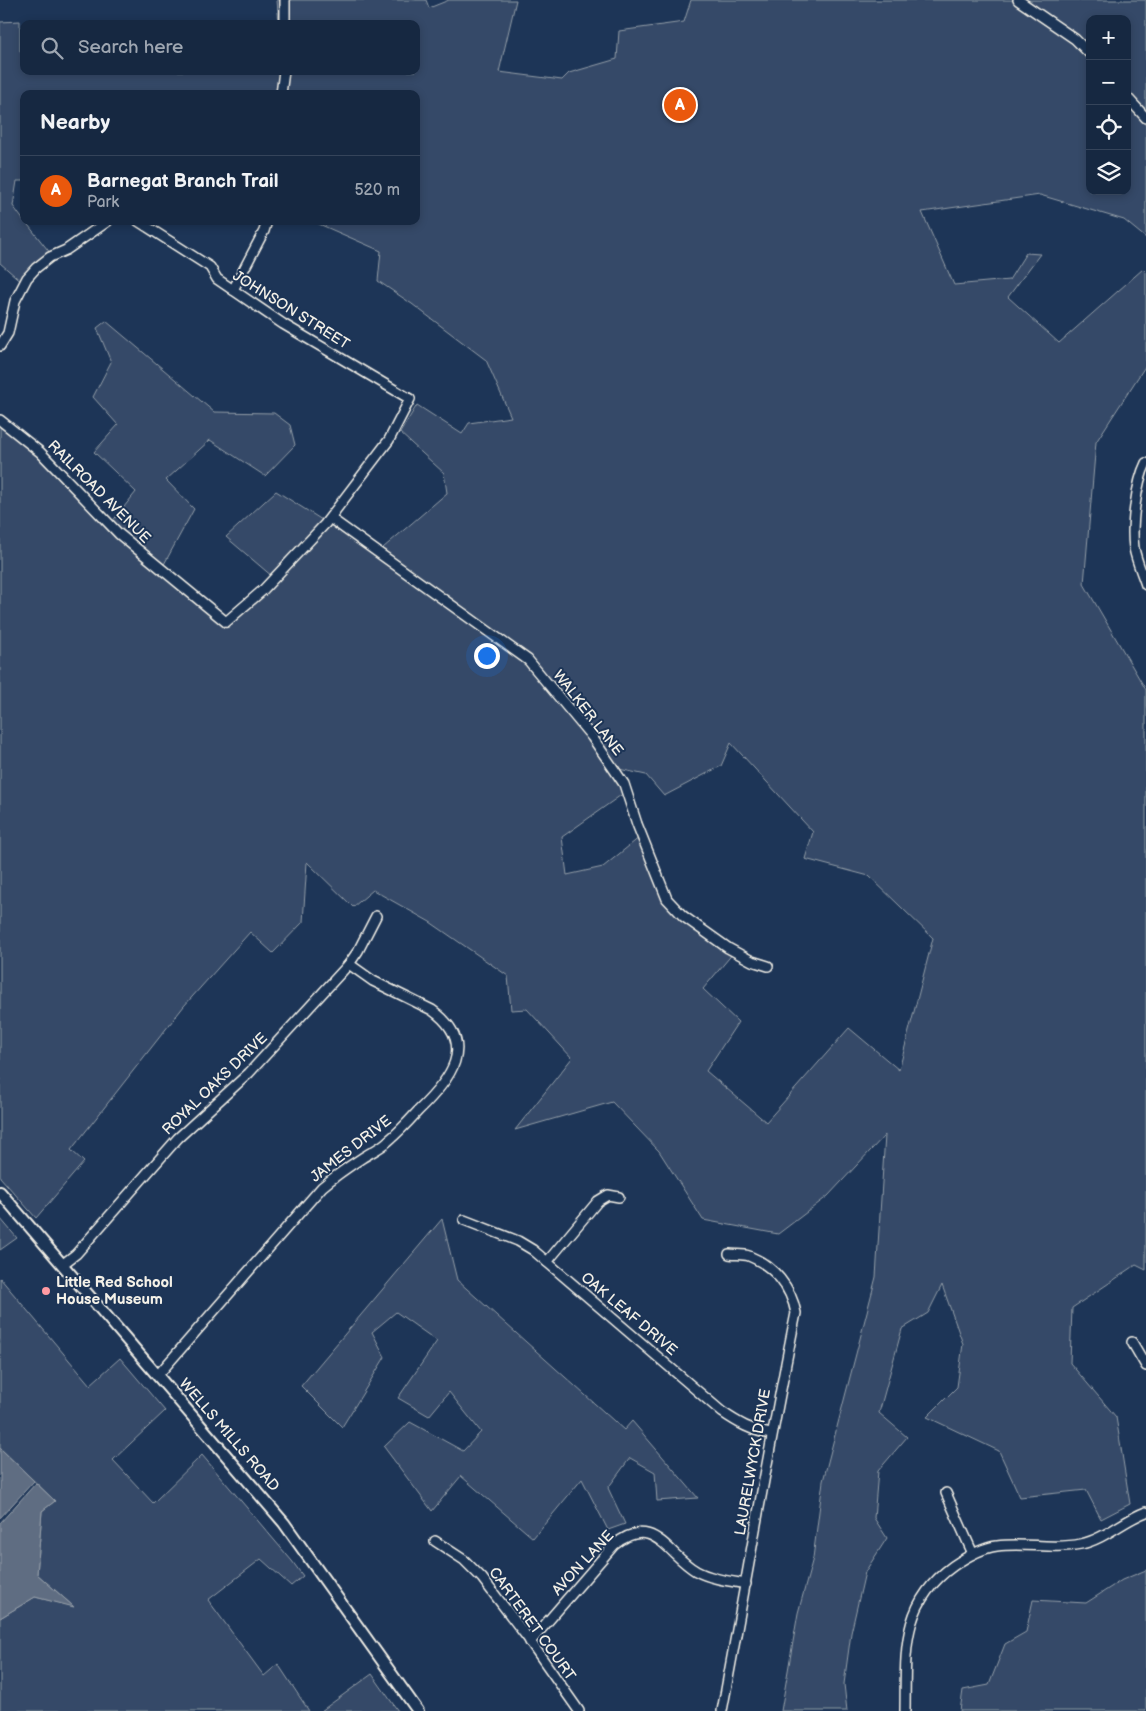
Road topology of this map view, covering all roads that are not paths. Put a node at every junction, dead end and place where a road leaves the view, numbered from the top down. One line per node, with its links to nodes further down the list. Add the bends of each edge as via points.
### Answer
1 (285, 0): 3 (street)
2 (1018, 0): 4 (street)
3 (285, 20)
4 (1086, 50)
5 (283, 75): 6 (street)
6 (282, 90)
7 (1131, 101): 8 (street)
8 (1146, 118)
9 (102, 225): 13 (street, via 50,258 26,278 15,301 8,333)
10 (144, 225): 12 (street, JOHNSON STREET, via 210,267 218,279)
11 (266, 225): 12 (street)
12 (233, 290): 16 (street, JOHNSON STREET, via 283,324 410,399 389,440)
13 (0, 346)
14 (0, 420): 16 (street, RAILROAD AVENUE, via 40,452 119,534 226,622 263,590)
15 (1146, 463): 17 (street, via 1133,525 1134,549)
16 (330, 518): 20 (street, WALKER LANE, via 528,660 581,723 624,784 636,824 667,898 683,916 728,948)
17 (1146, 585)
18 (376, 916): 19 (street, ROYAL OAKS DRIVE)
19 (349, 964): 26 (street, ROYAL OAKS DRIVE, via 250,1073 178,1138 76,1254); 29 (street, JAMES DRIVE, via 373,981 440,1017 454,1035 456,1051 449,1077 388,1142 322,1187)
20 (768, 966)
21 (0, 1192): 26 (main road, WELLS MILLS ROAD)
22 (619, 1197): 25 (street, via 608,1194 598,1201)
23 (464, 1220): 25 (street, OAK LEAF DRIVE, via 518,1241)
24 (729, 1254): 30 (street, LAURELWYCK DRIVE, via 748,1255 772,1270 794,1301 796,1313)
25 (547, 1262): 30 (street, OAK LEAF DRIVE, via 722,1412 741,1425)
26 (63, 1264): 29 (main road, WELLS MILLS ROAD)
27 (1132, 1342): 28 (street)
28 (1146, 1366)
29 (158, 1375): 37 (main road, WELLS MILLS ROAD, via 291,1531)
30 (771, 1434): 35 (street, LAURELWYCK DRIVE)
31 (946, 1493): 34 (street)
32 (1146, 1512): 34 (street, via 1084,1544 998,1546)
33 (435, 1541): 36 (street, CARTERET COURT, via 464,1560 482,1578)
34 (973, 1554): 40 (street, via 944,1572 928,1588 917,1606 906,1646)
35 (746, 1584): 36 (street, AVON LANE, via 703,1574 665,1543 642,1534 630,1534 614,1545); 39 (street, LAURELWYCK DRIVE)
36 (530, 1642): 38 (street, CARTERET COURT)
37 (418, 1711)
38 (579, 1711)
39 (722, 1711)
40 (905, 1711)

